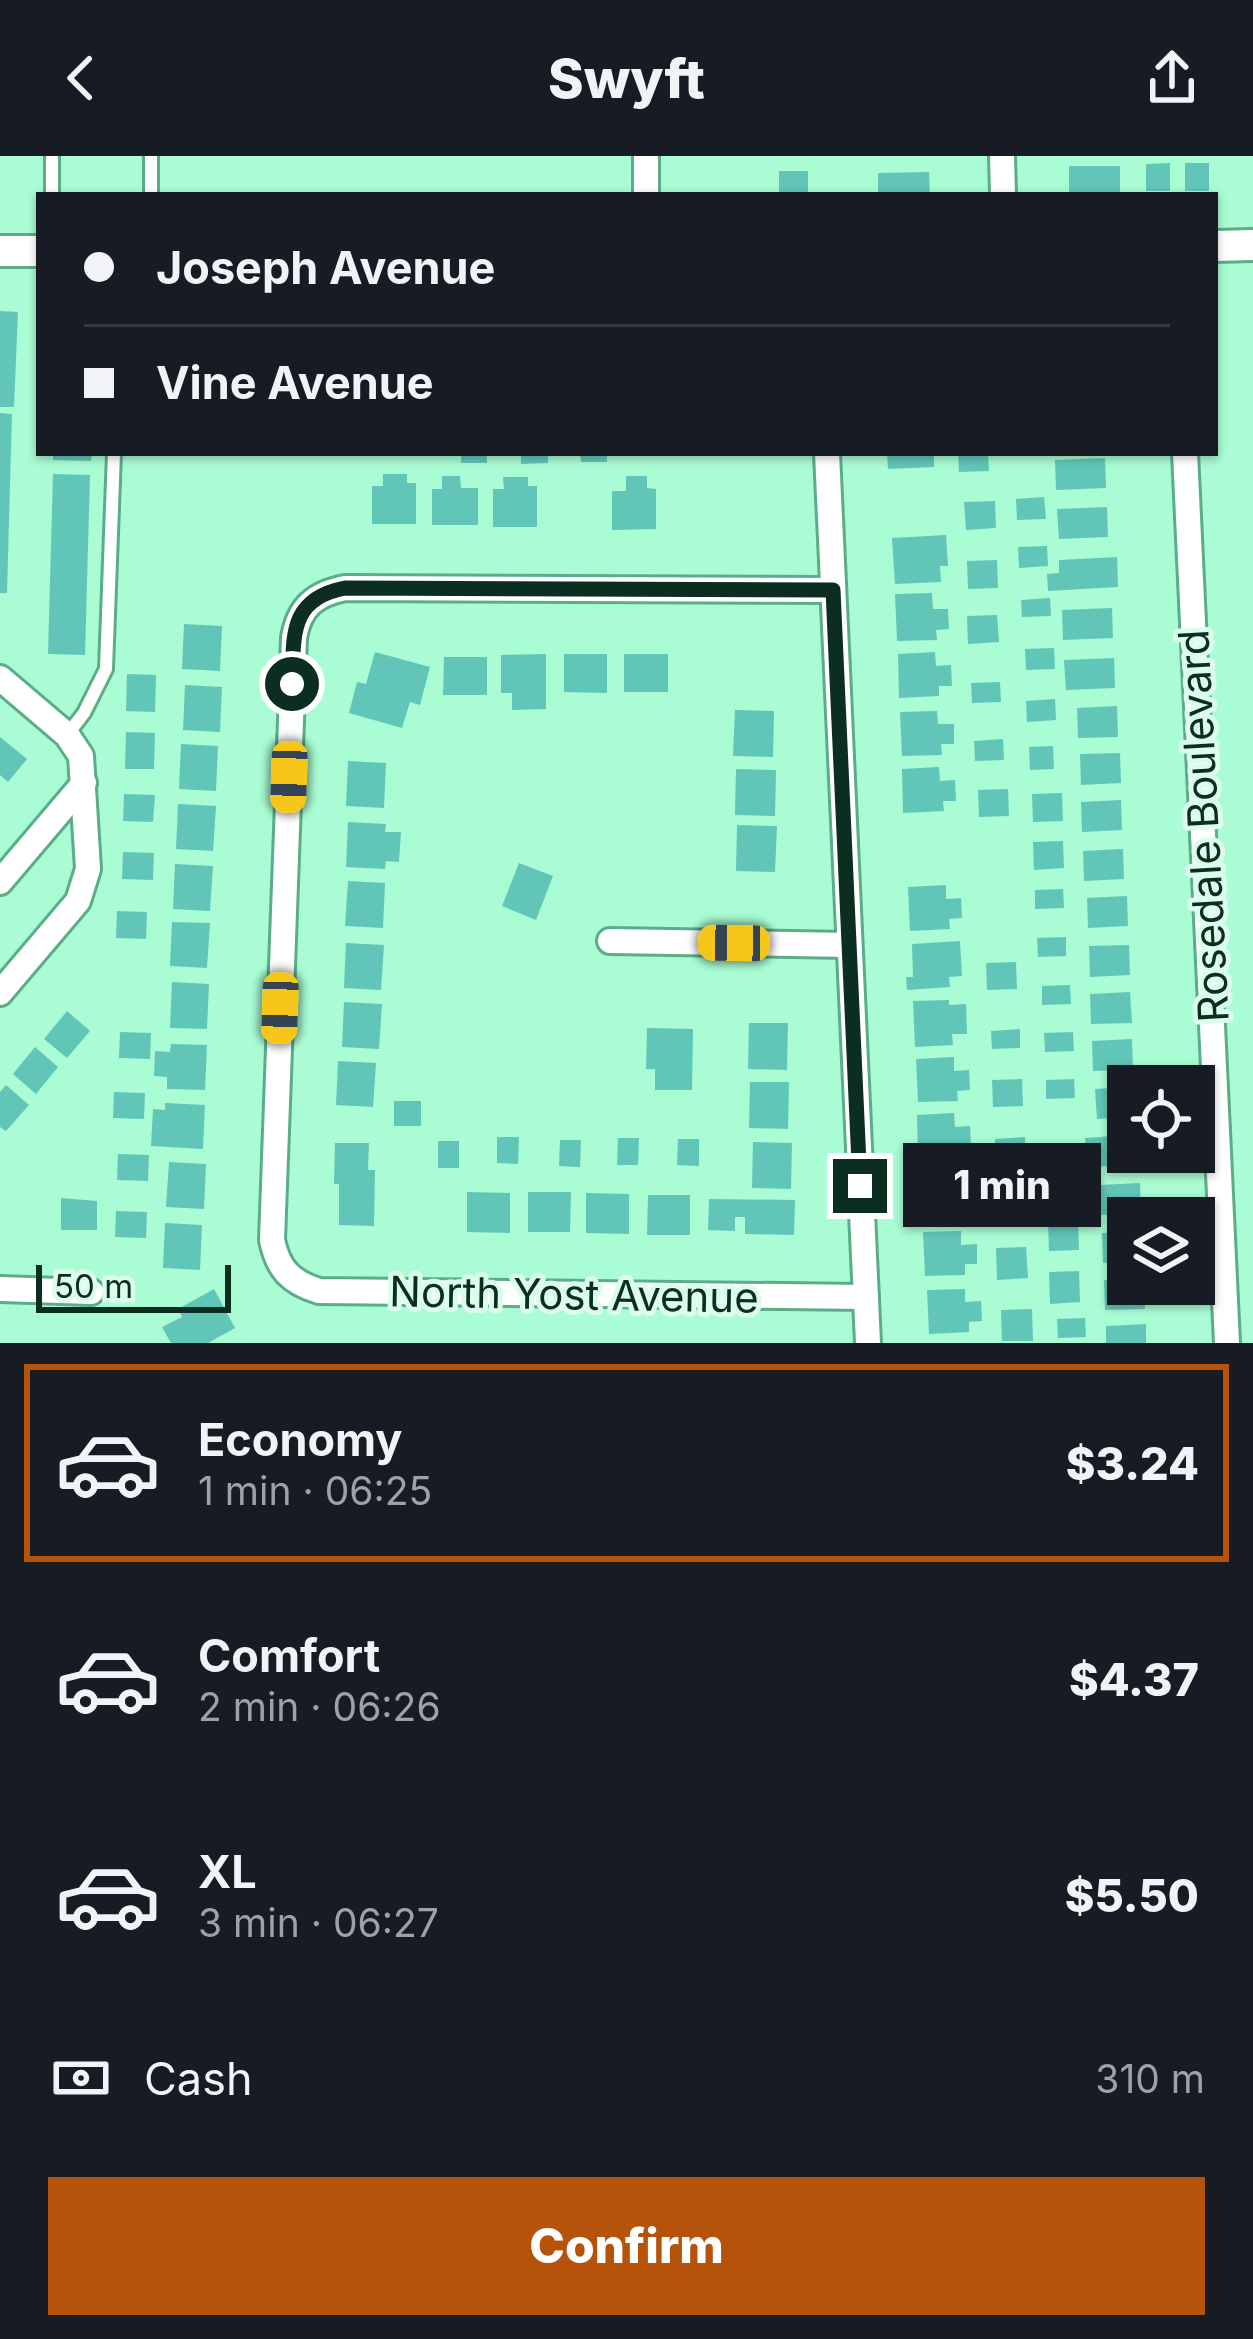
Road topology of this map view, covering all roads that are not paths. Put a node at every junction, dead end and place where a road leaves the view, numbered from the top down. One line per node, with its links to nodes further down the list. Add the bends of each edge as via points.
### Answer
1 (52, 156): 5 (lane)
2 (151, 156): 6 (lane)
3 (646, 156): 7 (street)
4 (1002, 156): 8 (street)
5 (52, 192)
6 (151, 192)
7 (646, 192)
8 (1003, 192)
9 (1253, 245): 10 (street)
10 (1218, 246)
11 (0, 251): 12 (street)
12 (36, 251)
13 (114, 456): 18 (lane, via 106,669)
14 (827, 456): 16 (street)
15 (1185, 456): 28 (street, Rosedale Boulevard)
16 (833, 590): 22 (street); 26 (street, North Yost Avenue, via 345,588 309,603 294,638 272,1240 286,1274 319,1291)
17 (0, 678): 18 (street)
18 (67, 735): 19 (street, via 81,756)
19 (84, 783): 20 (street); 23 (street, via 88,869 78,901)
20 (0, 882)
21 (610, 941): 22 (street)
22 (849, 945): 26 (street)
23 (0, 993)
24 (0, 1289): 25 (street)
25 (91, 1292)
26 (866, 1297): 27 (street)
27 (868, 1343)
28 (1227, 1343)

